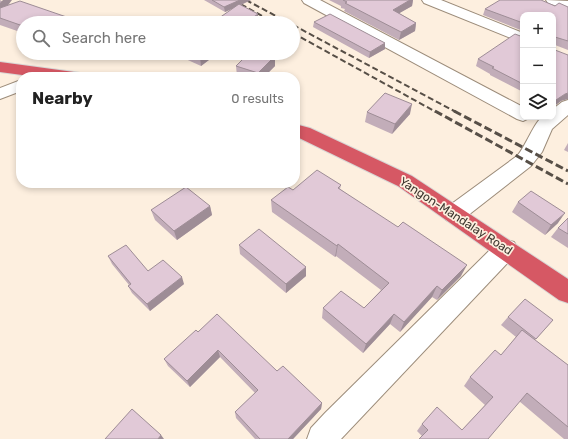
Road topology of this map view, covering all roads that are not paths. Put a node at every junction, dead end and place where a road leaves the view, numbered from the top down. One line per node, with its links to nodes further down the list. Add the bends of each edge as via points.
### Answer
1 (429, 0): 5 (street)
2 (553, 0): 4 (street)
3 (318, 1): 10 (street)
4 (568, 6)
5 (520, 37)
6 (0, 67): 7 (highway)
7 (28, 72)
8 (16, 87): 9 (street)
9 (0, 94)
10 (520, 113)
11 (559, 118): 13 (street, via 532,152)
12 (300, 131): 13 (highway, Yangon-Mandalay Road, via 405,181)
13 (454, 214): 14 (highway, Yangon-Mandalay Road)
14 (506, 249): 15 (highway, Yangon-Mandalay Road); 16 (street)
15 (568, 292)
16 (322, 439)

